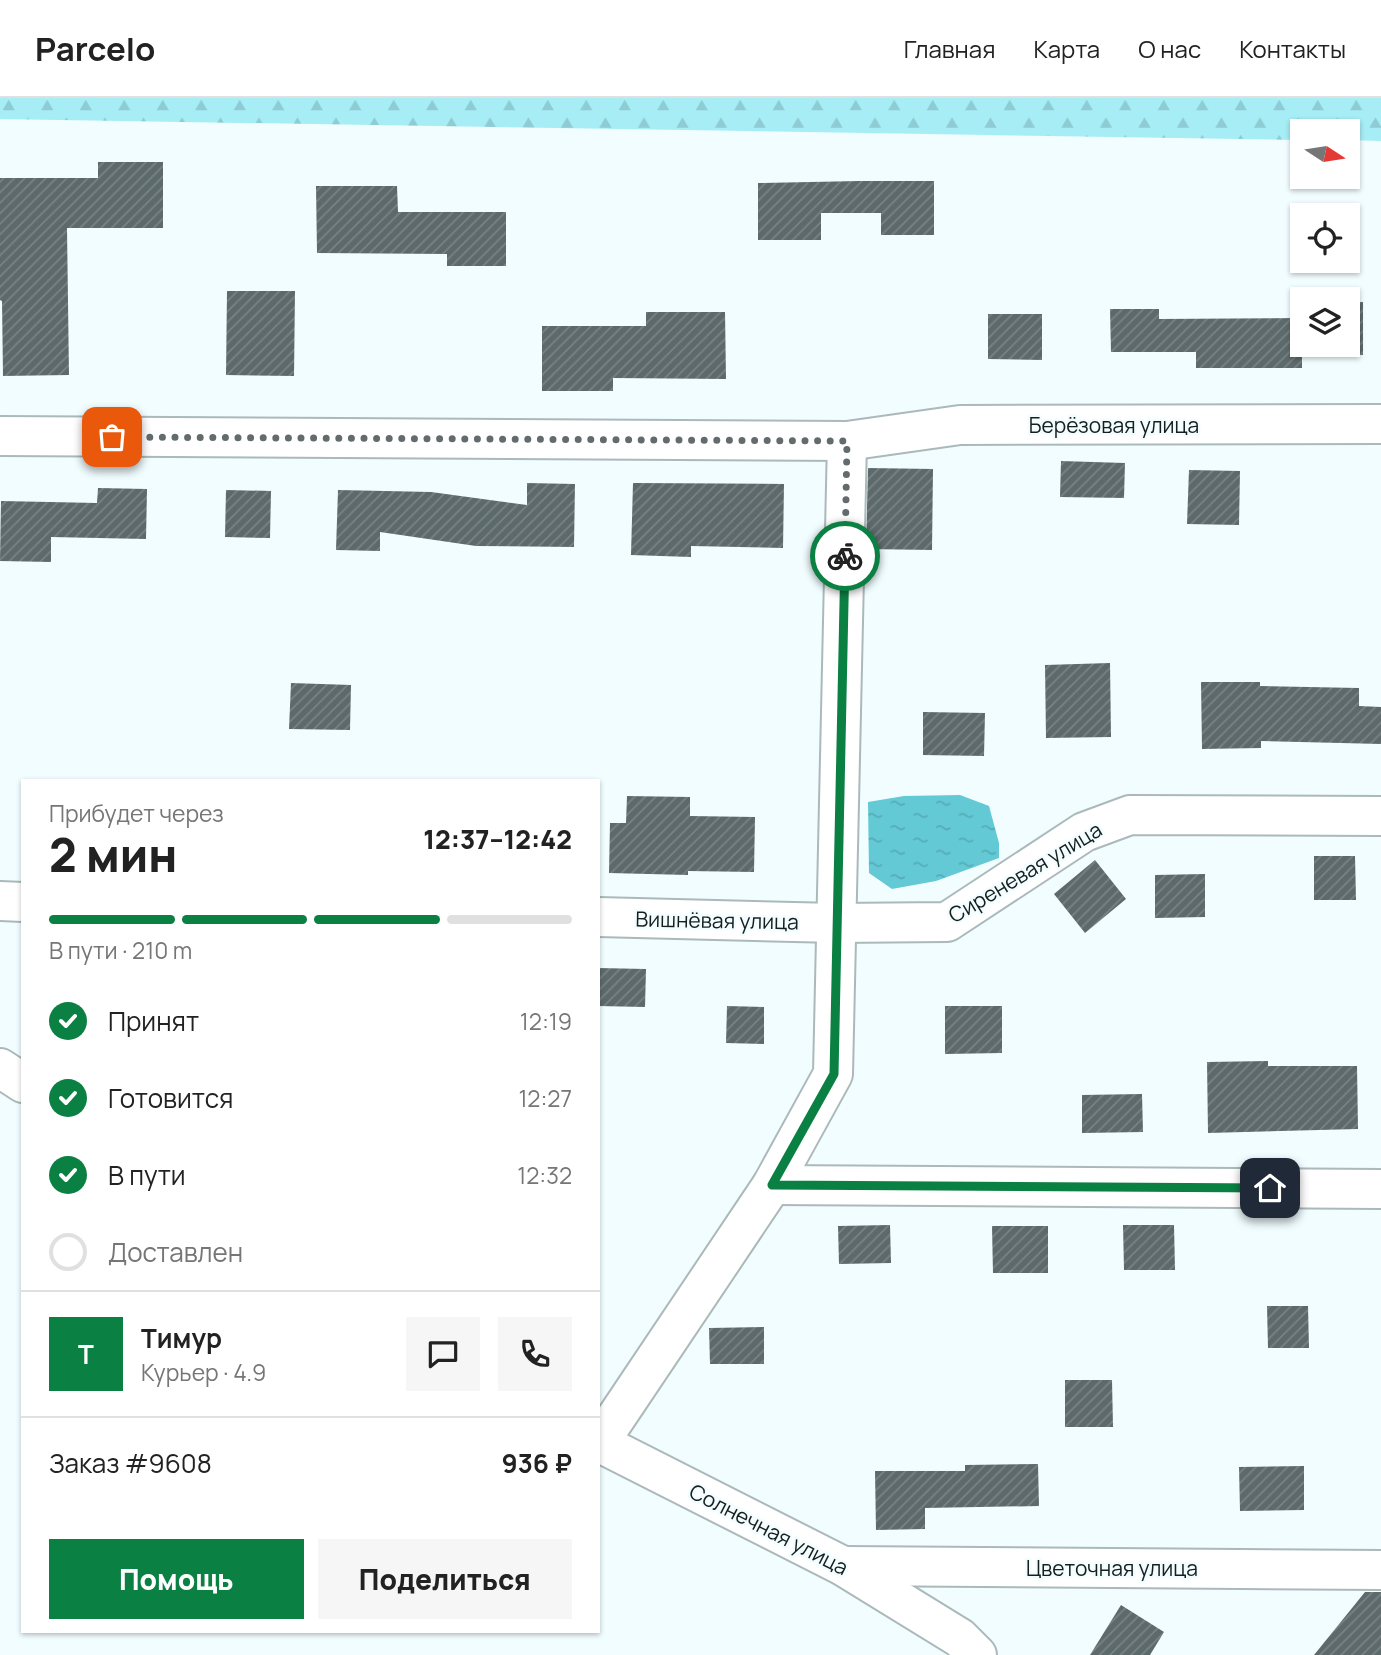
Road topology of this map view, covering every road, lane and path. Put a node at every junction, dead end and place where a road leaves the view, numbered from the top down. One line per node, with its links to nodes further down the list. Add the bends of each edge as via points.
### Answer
1 (1381, 424): 3 (street, Берёзовая улица, via 960,425)
2 (0, 436): 3 (street, Берёзовая улица)
3 (847, 441): 8 (street)
4 (1381, 817): 8 (street, Сиреневая улица, via 1129,815 1084,832 947,922)
5 (0, 901): 6 (street)
6 (21, 902)
7 (600, 916): 8 (street, Вишнёвая улица)
8 (836, 923): 11 (street, via 834,1074)
9 (0, 1068): 10 (street)
10 (21, 1082)
11 (772, 1185): 12 (street); 13 (street)
12 (1381, 1189)
13 (600, 1442)
14 (600, 1444): 15 (street, Солнечная улица)
15 (843, 1566): 16 (street, Цветочная улица); 17 (street, Солнечная улица, via 960,1638)
16 (1381, 1570)
17 (977, 1655)

